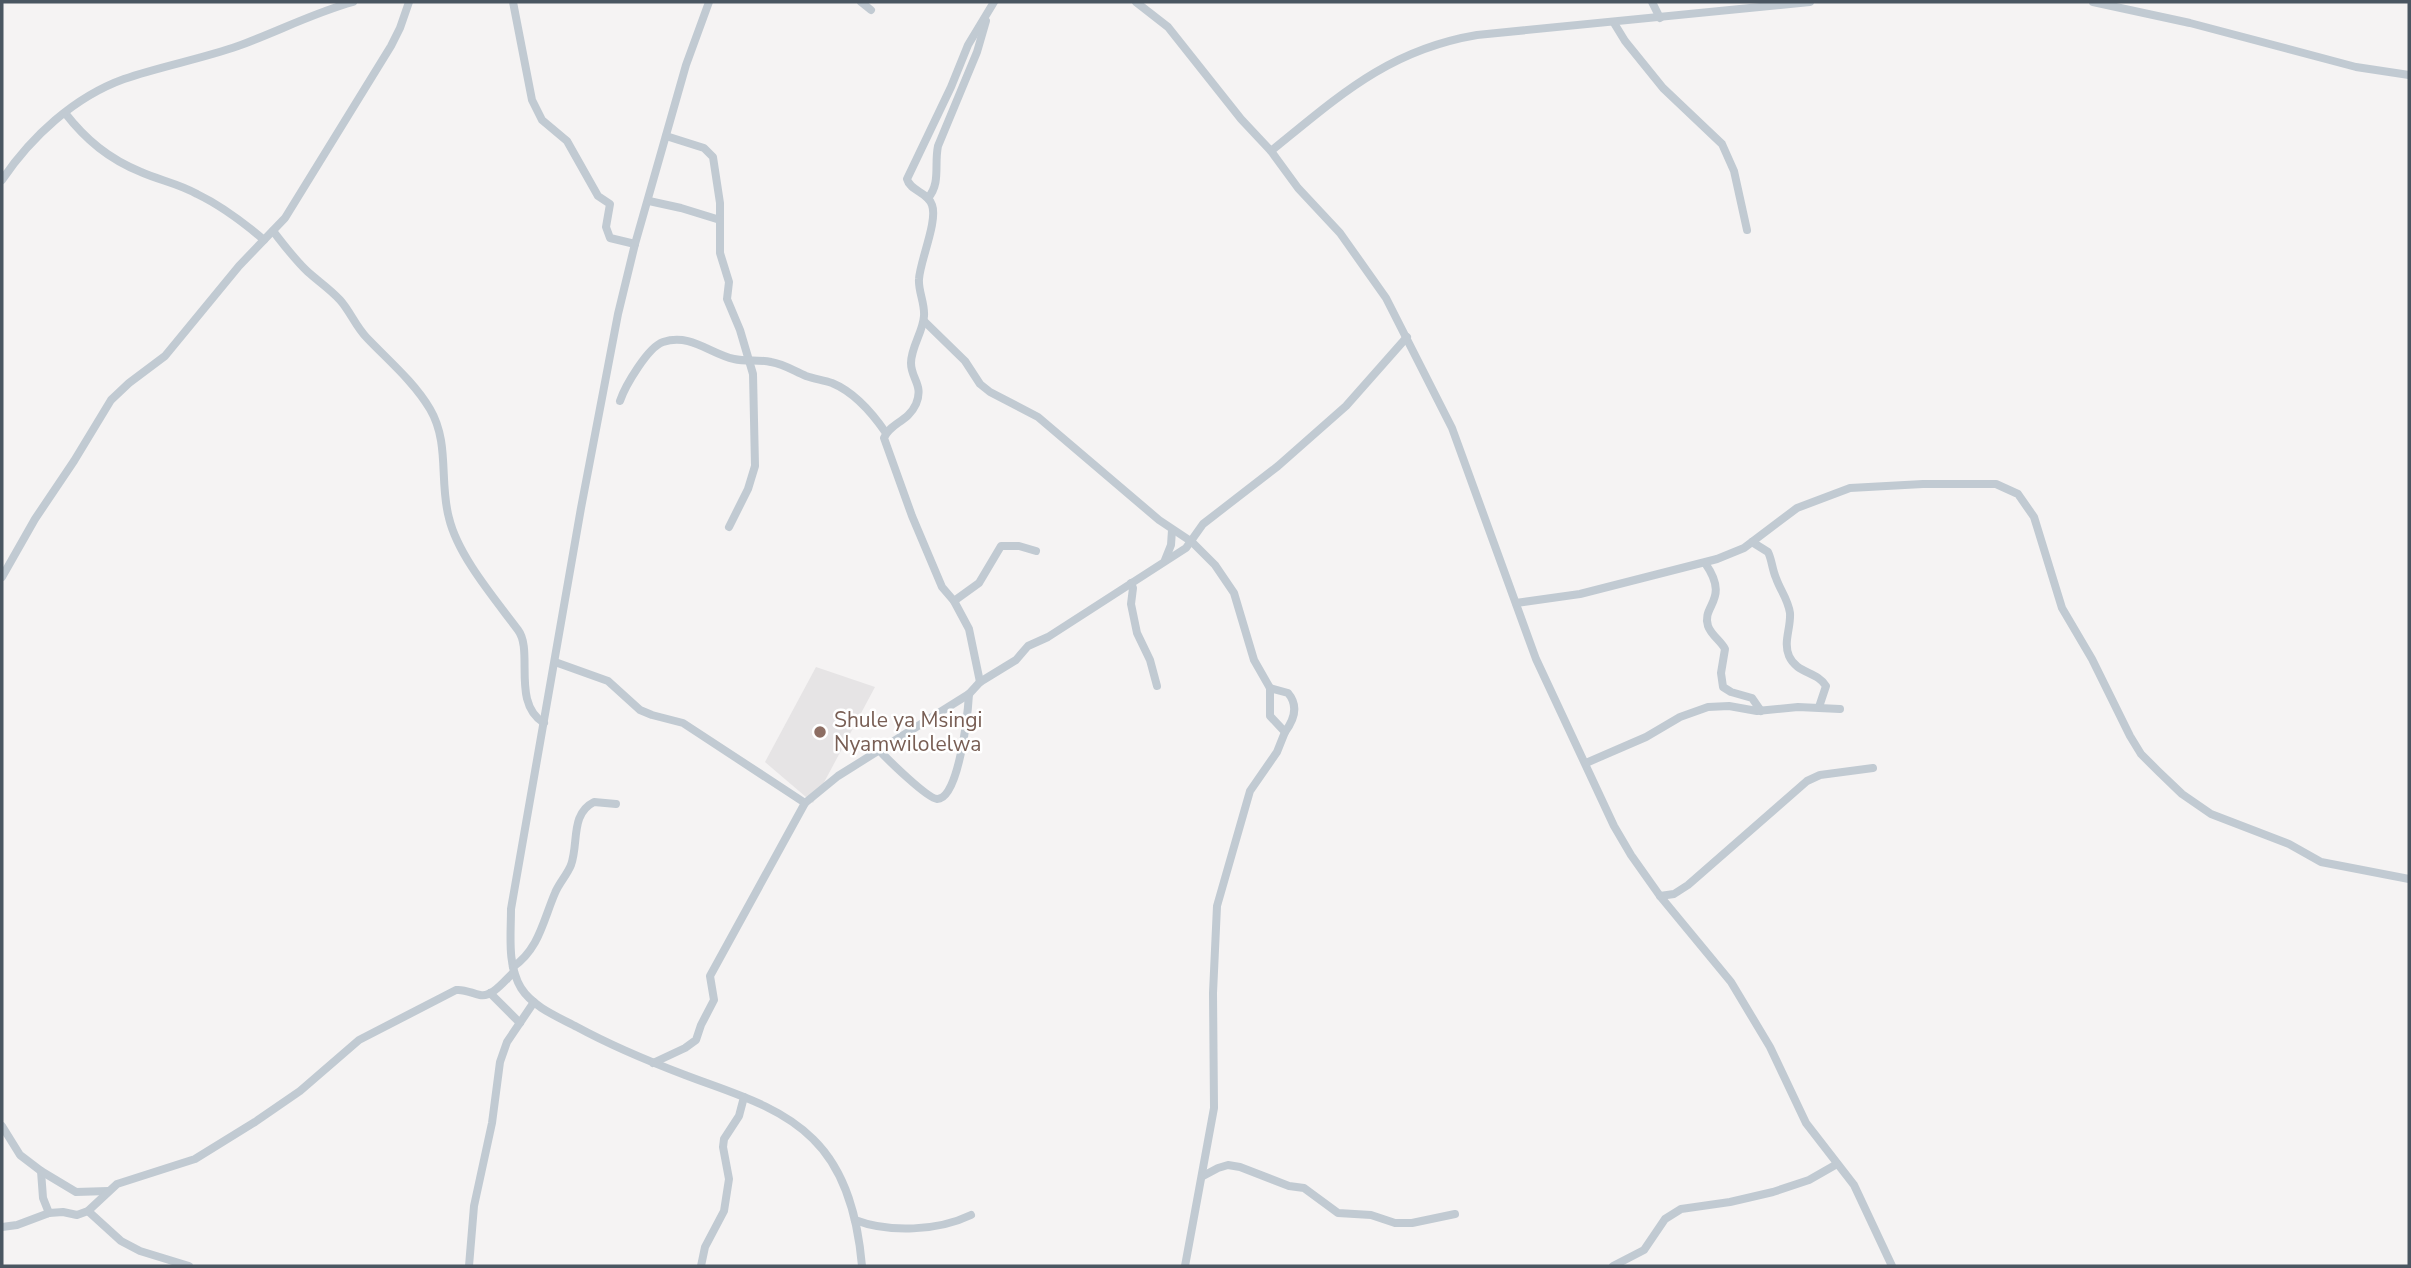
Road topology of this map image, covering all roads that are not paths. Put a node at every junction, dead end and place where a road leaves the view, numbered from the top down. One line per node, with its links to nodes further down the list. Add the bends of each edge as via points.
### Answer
1 (353, 2): 16 (street, via 221,52 122,80)
2 (409, 2): 24 (street, via 391,46)
3 (513, 2): 26 (street, via 532,100 542,120 567,141 597,196 610,204 606,227 610,238)
4 (709, 2): 17 (street)
5 (861, 2): 11 (street)
6 (994, 2): 12 (street)
7 (1136, 2): 18 (street, via 1168,27)
8 (1652, 2): 13 (street)
9 (1810, 2): 13 (street)
10 (2093, 2): 15 (street, via 2356,67)
11 (871, 10)
12 (987, 14): 20 (street, via 977,52 939,146 935,190); 20 (street, via 908,174 907,183)
13 (1660, 18): 14 (street)
14 (1614, 23): 18 (street, via 1477,35 1416,50 1361,81); 23 (street, via 1663,88 1722,144 1734,171)
15 (2409, 75)
16 (65, 113): 19 (street, via 47,126); 25 (street, via 94,145 138,172 204,197)
17 (666, 136): 21 (street); 22 (street, via 704,148 713,157)
18 (1271, 151): 28 (street, via 1346,243)
19 (2, 180)
20 (928, 198): 27 (street, via 933,211 919,276)
21 (649, 201): 22 (street); 26 (street)
22 (720, 220): 29 (street, via 727,299)
23 (1747, 230)
24 (274, 231): 25 (street); 51 (street, via 308,272 338,298 432,411 439,428 452,529 485,587 521,634 531,712)
25 (264, 240): 39 (street, via 165,356 111,400)
26 (635, 244): 43 (street, via 606,374)
27 (924, 321): 31 (street, via 911,362 919,386 916,403 903,422); 33 (street, via 965,361 980,384 1038,417)
28 (1407, 337): 34 (street, via 1346,406 1203,524); 42 (street, via 1461,449)
29 (750, 360): 30 (street, via 732,359 686,341 661,342 632,374); 31 (street, via 780,364 839,387); 32 (street, via 755,466)
30 (620, 401)
31 (886, 433): 41 (street, via 885,445 912,516 942,587)
32 (729, 527)
33 (1172, 530): 34 (street); 37 (street)
34 (1192, 542): 37 (street); 46 (street, via 1229,583 1254,660)
35 (1752, 542): 38 (street); 48 (street, via 1768,552 1785,596 1790,616 1789,656 1799,669 1819,677 1826,686); 58 (street, via 1797,509 1850,488 1970,482 1996,484 2018,494 2034,517 2062,608 2130,736 2158,771 2211,814 2289,844 2321,862)
36 (1036, 551): 41 (street, via 1002,546 979,583)
37 (1165, 560): 40 (street)
38 (1705, 563): 42 (street, via 1580,594); 50 (street, via 1716,582 1707,619 1710,631 1726,649 1723,687 1752,698)
39 (2, 577)
40 (1131, 583): 44 (street, via 1032,643 1012,663); 45 (street, via 1137,633)
41 (954, 601): 44 (street, via 969,629)
42 (1516, 603): 54 (street, via 1547,684)
43 (555, 662): 51 (street); 56 (street, via 608,681 640,710 683,723)
44 (980, 682): 47 (street)
45 (1157, 686)
46 (1270, 688): 52 (street, via 1270,716); 52 (street, via 1288,693 1294,704)
47 (969, 694): 53 (street); 53 (street, via 963,745 949,792 942,799 935,799 899,772)
48 (1819, 707): 49 (street); 50 (street)
49 (1840, 709)
50 (1761, 711): 54 (street, via 1708,707)
51 (544, 723): 60 (street, via 511,909)
52 (1285, 732): 69 (street, via 1250,791 1217,906 1214,1108)
53 (879, 750): 56 (street)
54 (1586, 763): 59 (street, via 1623,843)
55 (1873, 768): 59 (street, via 1819,775 1807,781 1688,885)
56 (805, 803): 64 (street, via 710,976 714,1000 696,1040)
57 (616, 804): 60 (street, via 594,802 583,811 571,864 542,932)
58 (2409, 879)
59 (1660, 896): 67 (street, via 1731,982 1770,1047 1799,1110)
60 (513, 969): 61 (street); 62 (street, via 522,990)
61 (490, 993): 63 (street); 70 (street, via 481,996 456,990 420,1007 359,1040 300,1091 223,1142 180,1165 140,1175)
62 (534, 1002): 63 (street); 64 (street, via 594,1037)
63 (520, 1023): 78 (street, via 500,1062 474,1206)
64 (653, 1063): 65 (street)
65 (744, 1097): 75 (street, via 779,1114 813,1139 837,1171); 79 (street, via 739,1116 724,1139 729,1179 724,1211 705,1247)
66 (2, 1126): 68 (street, via 20,1155)
67 (1837, 1164): 82 (street, via 1773,1192 1681,1209 1665,1219 1644,1250); 83 (street, via 1854,1185)
68 (41, 1171): 70 (street, via 76,1192); 72 (street)
69 (1203, 1176): 73 (street, via 1218,1168 1240,1167 1304,1188 1338,1213 1371,1215 1395,1223); 81 (street)
70 (108, 1191): 71 (street)
71 (88, 1211): 72 (street); 77 (street, via 121,1241)
72 (49, 1213): 76 (street)
73 (1455, 1213)
74 (971, 1215): 75 (street, via 941,1227 884,1228)
75 (855, 1220): 80 (street)
76 (2, 1227)
77 (189, 1266)
78 (469, 1266)
79 (701, 1266)
80 (862, 1266)
81 (1185, 1266)
82 (1613, 1266)
83 (1892, 1266)

